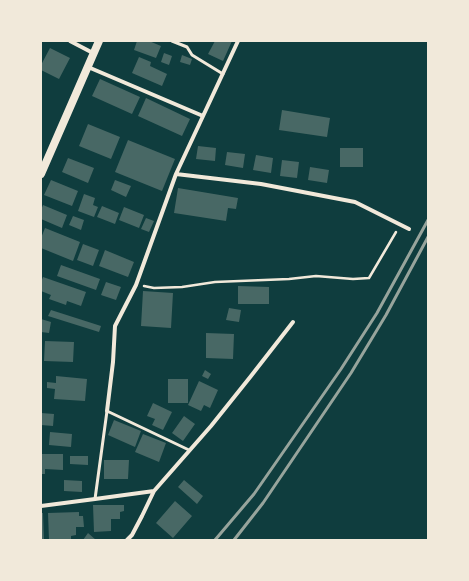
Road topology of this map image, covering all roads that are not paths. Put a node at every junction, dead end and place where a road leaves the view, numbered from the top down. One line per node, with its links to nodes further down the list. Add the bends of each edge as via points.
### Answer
1 (70, 41): 5 (street)
2 (99, 41): 5 (main road)
3 (172, 41): 7 (lane, via 187,47 192,55)
4 (238, 41): 7 (street)
5 (93, 54): 6 (main road)
6 (87, 67): 8 (street); 9 (main road)
7 (223, 74): 8 (street)
8 (203, 116): 10 (street)
9 (41, 174)
10 (176, 174): 11 (street, via 261,184 355,202); 13 (street, via 136,285 115,326)
11 (409, 229)
12 (293, 322): 14 (street)
13 (107, 411): 14 (lane); 16 (lane)
14 (190, 450): 15 (street)
15 (154, 490): 16 (street); 18 (street)
16 (94, 499): 17 (street)
17 (41, 506)
18 (128, 540)

